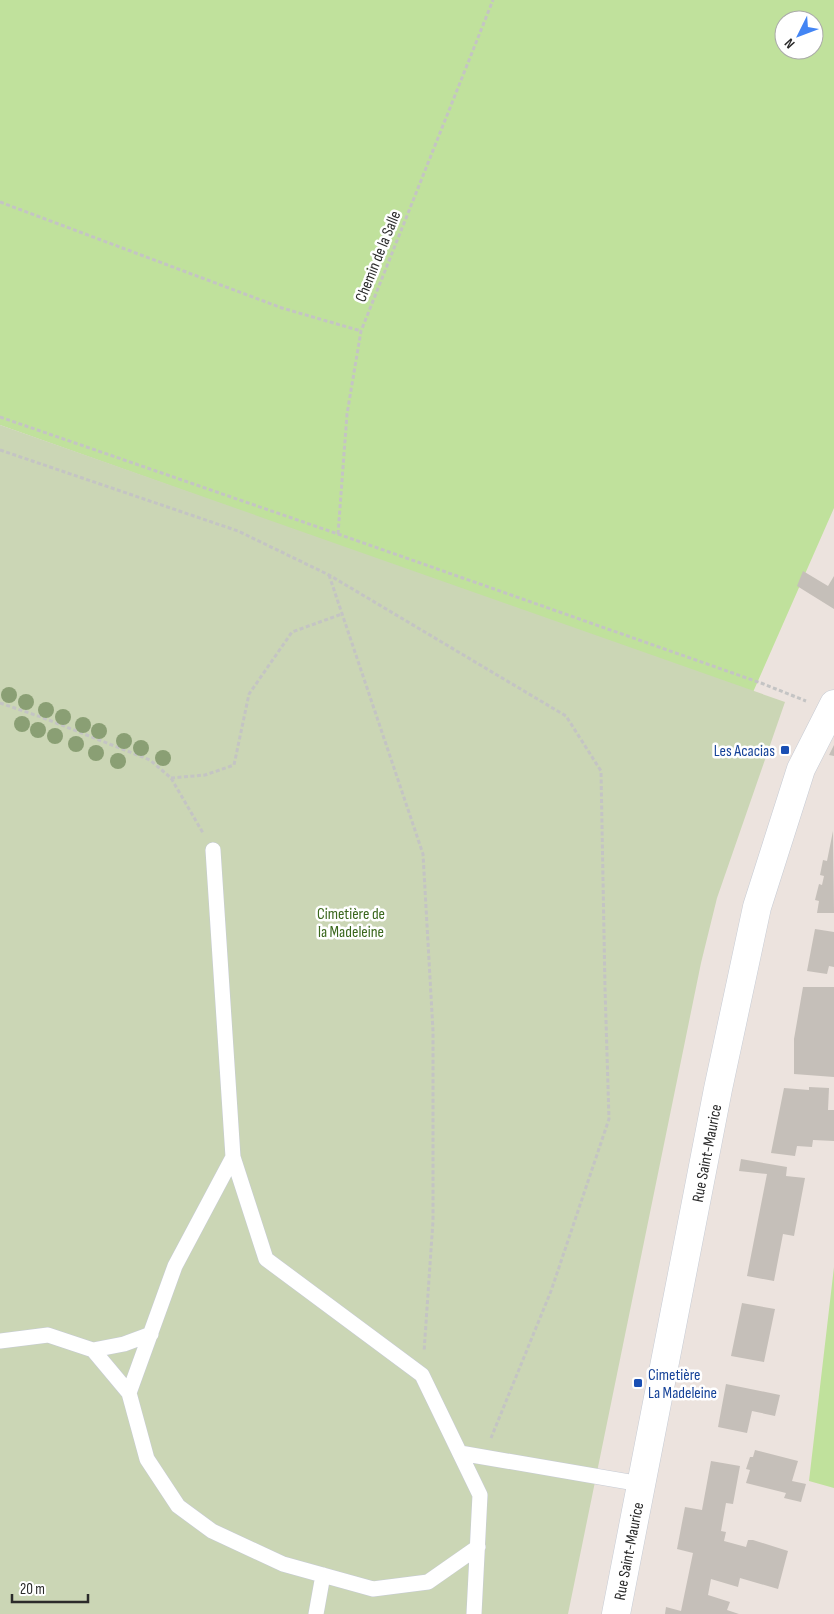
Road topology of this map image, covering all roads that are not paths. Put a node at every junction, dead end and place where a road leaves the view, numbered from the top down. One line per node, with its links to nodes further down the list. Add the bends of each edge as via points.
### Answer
1 (834, 704): 9 (street, Rue Saint-Maurice, via 801,768 757,907)
2 (213, 850): 3 (lane)
3 (233, 1157): 4 (lane, via 175,1266); 8 (lane, via 266,1259 422,1375)
4 (151, 1334): 6 (lane); 7 (lane)
5 (0, 1340): 6 (lane, via 48,1335)
6 (93, 1350): 7 (lane)
7 (129, 1393): 11 (lane, via 147,1459 178,1506 212,1531 283,1564)
8 (460, 1453): 9 (lane); 10 (lane, via 480,1495)
9 (641, 1484): 14 (street, Rue Saint-Maurice)
10 (478, 1547): 11 (lane, via 428,1582 373,1589); 13 (lane)
11 (323, 1575): 12 (lane)
12 (316, 1614)
13 (474, 1614)
14 (616, 1614)

